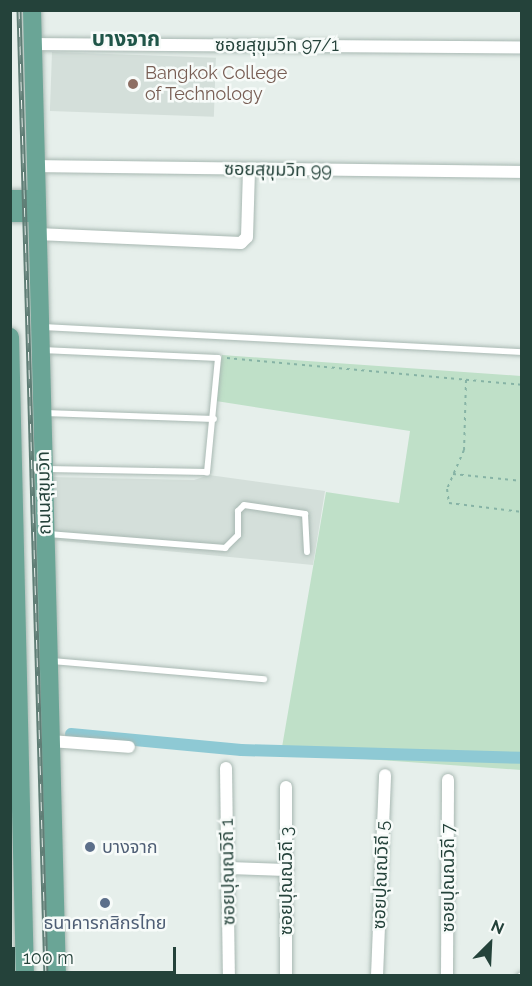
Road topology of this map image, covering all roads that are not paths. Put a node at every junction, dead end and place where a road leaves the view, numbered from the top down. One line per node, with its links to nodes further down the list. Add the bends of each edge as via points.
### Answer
1 (32, 10): 2 (main road, ถนนสุขุมวิท)
2 (33, 44): 3 (street, ซอยสุขุมวิท 97/1); 4 (main road, ถนนสุขุมวิท)
3 (522, 46)
4 (35, 166): 5 (street, ซอยสุขุมวิท 99); 8 (main road, ถนนสุขุมวิท)
5 (249, 170): 6 (street, ซอยสุขุมวิท 99); 10 (street, via 247,237 241,243)
6 (522, 172)
7 (10, 198): 8 (main road)
8 (36, 206): 9 (main road); 10 (main road, ถนนสุขุมวิท)
9 (10, 213)
10 (37, 234): 11 (main road, ถนนสุขุมวิท)
11 (39, 327): 13 (main road, ถนนสุขุมวิท); 14 (lane)
12 (10, 337): 15 (main road, ถนนสุขุมวิท)
13 (40, 350): 16 (main road, ถนนสุขุมวิท); 17 (lane, via 218,358)
14 (522, 352)
15 (11, 367): 19 (main road, ถนนสุขุมวิท)
16 (41, 413): 17 (lane); 18 (main road, ถนนสุขุมวิท)
17 (214, 419): 18 (lane, via 207,472)
18 (43, 469): 20 (main road, ถนนสุขุมวิท)
19 (12, 501): 22 (main road, ถนนสุขุมวิท)
20 (45, 534): 21 (lane, via 225,548 238,535 238,511 244,505 305,514); 24 (main road, ถนนสุขุมวิท)
21 (307, 552)
22 (13, 606): 23 (main road, ถนนสุขุมวิท)
23 (14, 659): 26 (main road, ถนนสุขุมวิท)
24 (48, 661): 25 (lane); 28 (main road, ถนนสุขุมวิท)
25 (264, 679)
26 (14, 689): 27 (main road, ถนนสุขุมวิท)
27 (15, 716): 34 (main road, ถนนสุขุมวิท)
28 (50, 741): 29 (street); 38 (main road, ถนนสุขุมวิท)
29 (129, 747)
30 (226, 768): 35 (street, ซอยปุณณวิถี 1)
31 (385, 775): 43 (street, ซอยปุณณวิถี 5)
32 (448, 780): 44 (street, ซอยปุณณวิถี 7)
33 (286, 787): 36 (street, ซอยปุณณวิถี 3)
34 (16, 865): 37 (main road, ถนนสุขุมวิท)
35 (228, 868): 36 (street); 41 (street, ซอยปุณณวิถี 1)
36 (287, 870): 42 (street, ซอยปุณณวิถี 3)
37 (23, 909): 38 (main road); 39 (main road, ถนนสุขุมวิท)
38 (55, 909): 40 (main road, ถนนสุขุมวิท)
39 (25, 975)
40 (57, 975)
41 (230, 975)
42 (286, 975)
43 (377, 975)
44 (447, 975)

